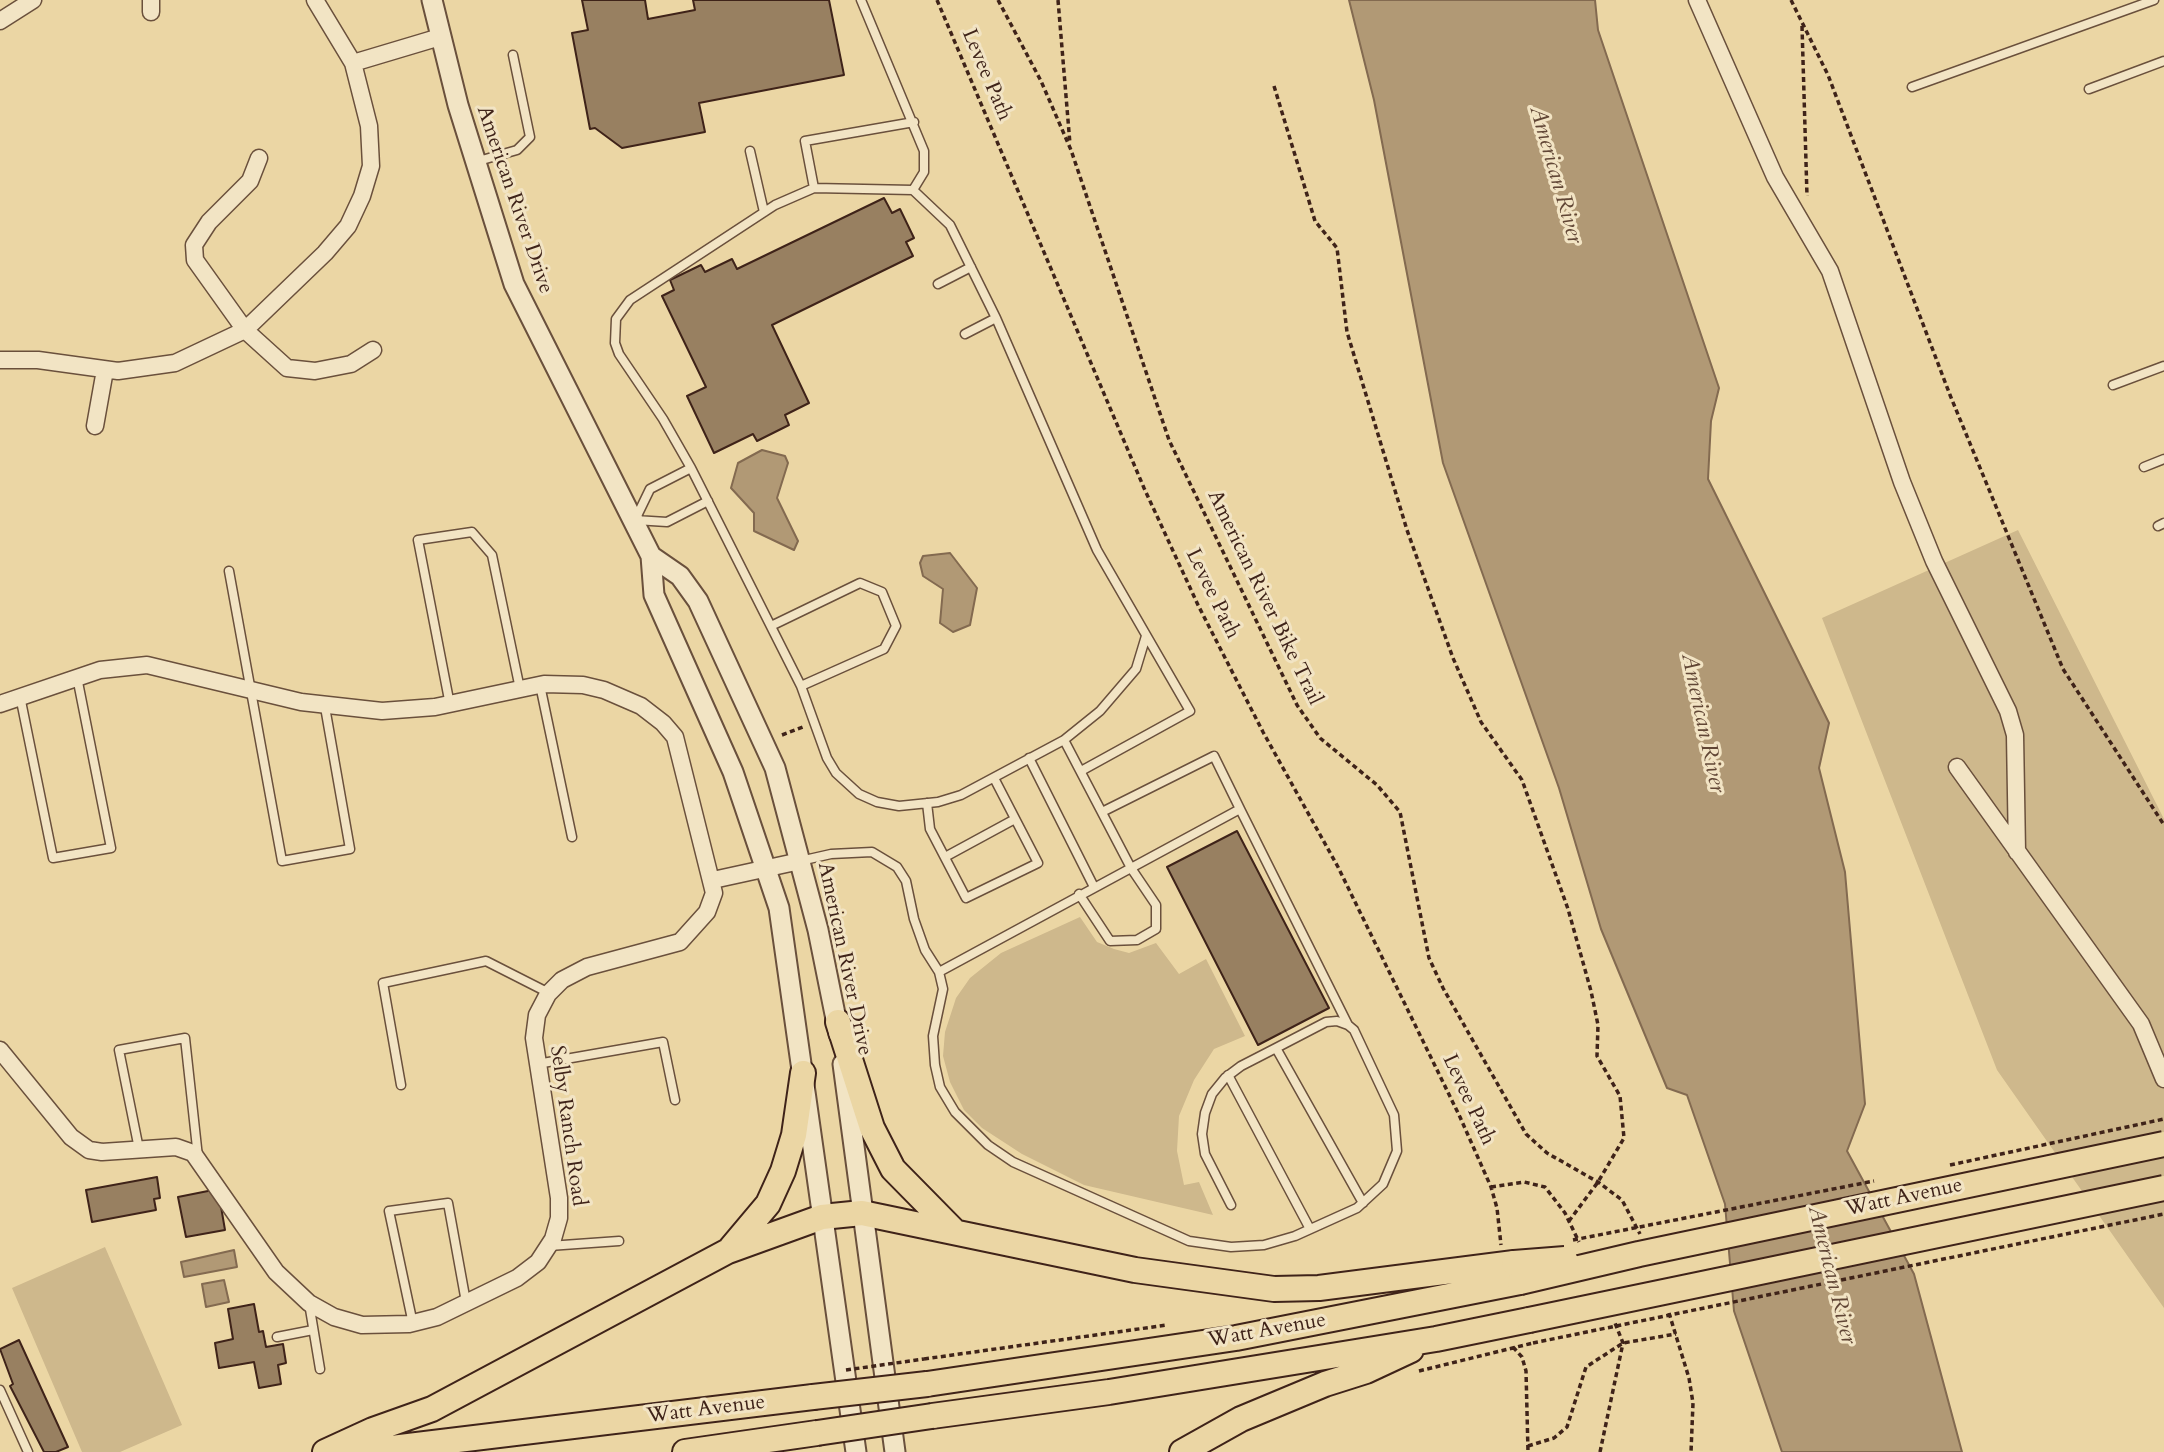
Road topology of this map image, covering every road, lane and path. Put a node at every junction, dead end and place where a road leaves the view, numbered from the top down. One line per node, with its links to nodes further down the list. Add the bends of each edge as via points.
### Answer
1 (33, 0): 11 (street)
2 (315, 0): 16 (street)
3 (432, 0): 13 (street, American River Drive)
4 (861, 0): 20 (lane)
5 (937, 0): 112 (path, Levee Path, via 1154,511 1263,732 1338,867 1491,1187)
6 (998, 0): 21 (path, American River Bike Trail)
7 (1058, 0): 21 (path)
8 (1697, 0): 28 (street, via 1775,177)
9 (1791, 0): 12 (path)
10 (2154, 0): 18 (lane)
11 (0, 21)
12 (1802, 24): 28 (path, via 1808,198); 69 (path, via 1828,75 1950,396 2063,669)
13 (440, 37): 16 (street); 24 (street, American River Drive)
14 (513, 55): 24 (lane, via 530,136 517,150)
15 (2164, 61): 19 (lane)
16 (353, 63): 32 (street, via 369,126 371,166 362,196 348,226 325,253)
17 (1274, 86): 97 (path, via 1315,221 1337,248 1348,332 1407,530 1481,722 1522,780 1568,908 1598,1025 1597,1056 1620,1096 1624,1138)
18 (1912, 87)
19 (2089, 89)
20 (914, 122): 25 (lane, via 805,141); 26 (lane, via 924,151 924,172)
21 (1071, 150): 97 (path, American River Bike Trail, via 1169,440 1297,705 1320,738 1400,812 1429,958 1519,1124 1547,1153)
22 (750, 151): 27 (lane)
23 (259, 158): 32 (street, via 250,180 209,222 194,245 195,260)
24 (475, 162): 44 (street, American River Drive, via 514,284)
25 (814, 188): 26 (lane); 27 (lane)
26 (913, 190): 29 (lane, via 950,225)
27 (764, 212): 42 (lane, via 630,300 616,319 619,354)
28 (1803, 225): 71 (street, via 1830,271 1934,561 2008,711 2015,735)
29 (971, 267): 30 (lane); 31 (lane)
30 (938, 284)
31 (996, 318): 33 (lane); 48 (lane, via 1097,550)
32 (245, 330): 34 (street, via 287,368 315,371 351,365); 37 (street, via 176,363)
33 (965, 334)
34 (373, 350)
35 (0, 360): 37 (street, via 38,360)
36 (2164, 366): 38 (lane)
37 (105, 370): 39 (street)
38 (2113, 385)
39 (95, 426)
40 (2164, 459): 41 (lane)
41 (2144, 467)
42 (691, 468): 43 (lane); 44 (lane, via 650,489)
43 (708, 501): 44 (lane, via 667,522); 47 (lane)
44 (635, 520): 45 (street, American River Drive)
45 (651, 556): 73 (street, American River Drive, via 680,576 698,601 734,674 775,768); 74 (street, American River Drive, via 654,595 733,772)
46 (229, 571): 53 (lane)
47 (771, 626): 51 (lane); 51 (lane, via 860,583 882,592 896,626 884,649)
48 (1146, 636): 60 (lane, via 1136,669 1100,711); 63 (lane, via 1190,711)
49 (77, 677): 53 (street, Selby Ranch Road, via 147,664); 54 (street, Selby Ranch Road); 54 (lane, via 111,848 53,858)
50 (540, 685): 52 (street, Selby Ranch Road); 70 (lane); 76 (street, Selby Ranch Road, via 604,690 641,706 671,730)
51 (801, 686): 65 (lane, via 827,758 846,782 877,802 899,806)
52 (520, 689): 56 (street, Selby Ranch Road); 56 (lane, via 492,555 472,532 418,540)
53 (252, 690): 57 (street, Selby Ranch Road); 57 (lane, via 282,861 350,849)
54 (20, 696): 55 (street, Selby Ranch Road)
55 (0, 704)
56 (450, 705): 57 (street, Selby Ranch Road, via 382,711)
57 (325, 707)
58 (803, 727): 59 (path)
59 (782, 735)
60 (1064, 740): 61 (lane); 63 (lane)
61 (1029, 758): 64 (lane); 77 (lane)
62 (1957, 767): 71 (street)
63 (1081, 771): 67 (lane)
64 (994, 778): 65 (lane, via 961,795); 68 (lane)
65 (927, 803): 72 (lane, via 930,829)
66 (1240, 809): 67 (lane, via 1214,756); 75 (lane); 82 (lane)
67 (1102, 812): 75 (lane)
68 (1015, 819): 72 (lane); 72 (lane, via 1038,863 966,898)
69 (2164, 825)
70 (572, 836)
71 (2017, 852): 88 (street, via 2141,1024)
72 (945, 857)
73 (800, 861): 74 (street); 79 (lane, via 872,852 897,867 906,881 925,950); 81 (street, American River Drive)
74 (767, 867): 76 (street); 86 (street, American River Drive, via 783,925)
75 (1131, 868): 77 (lane); 78 (lane, via 1156,905 1156,929 1137,940 1110,941)
76 (713, 880): 80 (street, Selby Ranch Road, via 711,906 680,942 587,967)
77 (1094, 887): 78 (lane)
78 (1079, 894): 79 (lane)
79 (939, 972): 105 (lane, via 943,989 933,1037 940,1087 955,1112 988,1145 1013,1162 1189,1241 1231,1247 1264,1245)
80 (549, 993): 85 (street, Selby Ranch Road, via 534,1027); 89 (lane, via 486,961 383,983)
81 (838, 1022): 101 (street, American River Drive); 106 (main road, via 872,1128 893,1170)
82 (1348, 1025): 83 (lane, via 1326,1022); 99 (lane, via 1397,1129 1393,1165 1383,1184)
83 (1276, 1048): 87 (lane); 99 (lane)
84 (0, 1050): 93 (street, via 78,1144 102,1152)
85 (537, 1063): 90 (lane, via 663,1042); 109 (street, Selby Ranch Road, via 559,1198 559,1218)
86 (803, 1073): 103 (street, American River Drive); 111 (main road, via 794,1135 783,1171 768,1204)
87 (1228, 1075): 100 (lane, via 1212,1094 1202,1134 1205,1154); 105 (lane)
88 (2164, 1079)
89 (401, 1085)
90 (675, 1100)
91 (2164, 1119): 95 (path, bridge)
92 (2164, 1144): 110 (main road, Watt Avenue, bridge)
93 (139, 1150): 94 (street, via 183,1147); 94 (lane, via 119,1050 185,1038)
94 (199, 1160): 113 (street, Selby Ranch Road, via 276,1272)
95 (1945, 1166)
96 (1877, 1180): 108 (path, bridge)
97 (1598, 1182): 104 (path); 110 (path, American River Bike Trail, via 1622,1200)
98 (2164, 1188): 119 (main road, Watt Avenue, bridge)
99 (1363, 1203): 105 (lane)
100 (1231, 1205)
101 (862, 1213): 103 (main road); 106 (main road); 135 (street, American River Drive)
102 (2164, 1214): 119 (path, bridge)
103 (822, 1217): 111 (main road); 134 (street, American River Drive)
104 (1569, 1221)
105 (1311, 1229)
106 (956, 1232): 112 (main road, via 1135,1270 1274,1289)
107 (619, 1241): 109 (lane)
108 (1569, 1241)
109 (549, 1246): 114 (street, Selby Ranch Road, via 528,1270)
110 (1641, 1248): 112 (main road, Watt Avenue, bridge)
111 (728, 1251): 131 (main road, via 432,1409)
112 (1511, 1264): 132 (main road, Watt Avenue, bridge, via 1236,1338 927,1384)
113 (309, 1303): 117 (street, Selby Ranch Road, via 362,1325); 118 (lane)
114 (466, 1303): 117 (street, Selby Ranch Road); 117 (lane, via 448,1203 389,1211)
115 (1667, 1309): 120 (path)
116 (1178, 1323): 126 (path, bridge)
117 (413, 1324)
118 (313, 1330): 121 (lane); 125 (lane)
119 (1531, 1332): 122 (main road, Watt Avenue); 124 (path)
120 (1676, 1334): 123 (path); 139 (path, via 1693,1403)
121 (277, 1337)
122 (1436, 1339): 133 (main road, Watt Avenue, bridge, via 1109,1392); 136 (main road, via 1241,1419)
123 (1623, 1343): 129 (path, via 1586,1367 1567,1427 1554,1438); 138 (path)
124 (1513, 1347): 127 (path); 129 (path, via 1526,1371)
125 (320, 1369)
126 (845, 1370)
127 (1408, 1374)
128 (0, 1390): 130 (lane)
129 (1528, 1446): 137 (path)
130 (28, 1452)
131 (325, 1452)
132 (359, 1452)
133 (685, 1452)
134 (856, 1452)
135 (895, 1452)
136 (1182, 1452)
137 (1528, 1452)
138 (1601, 1452)
139 (1691, 1452)

